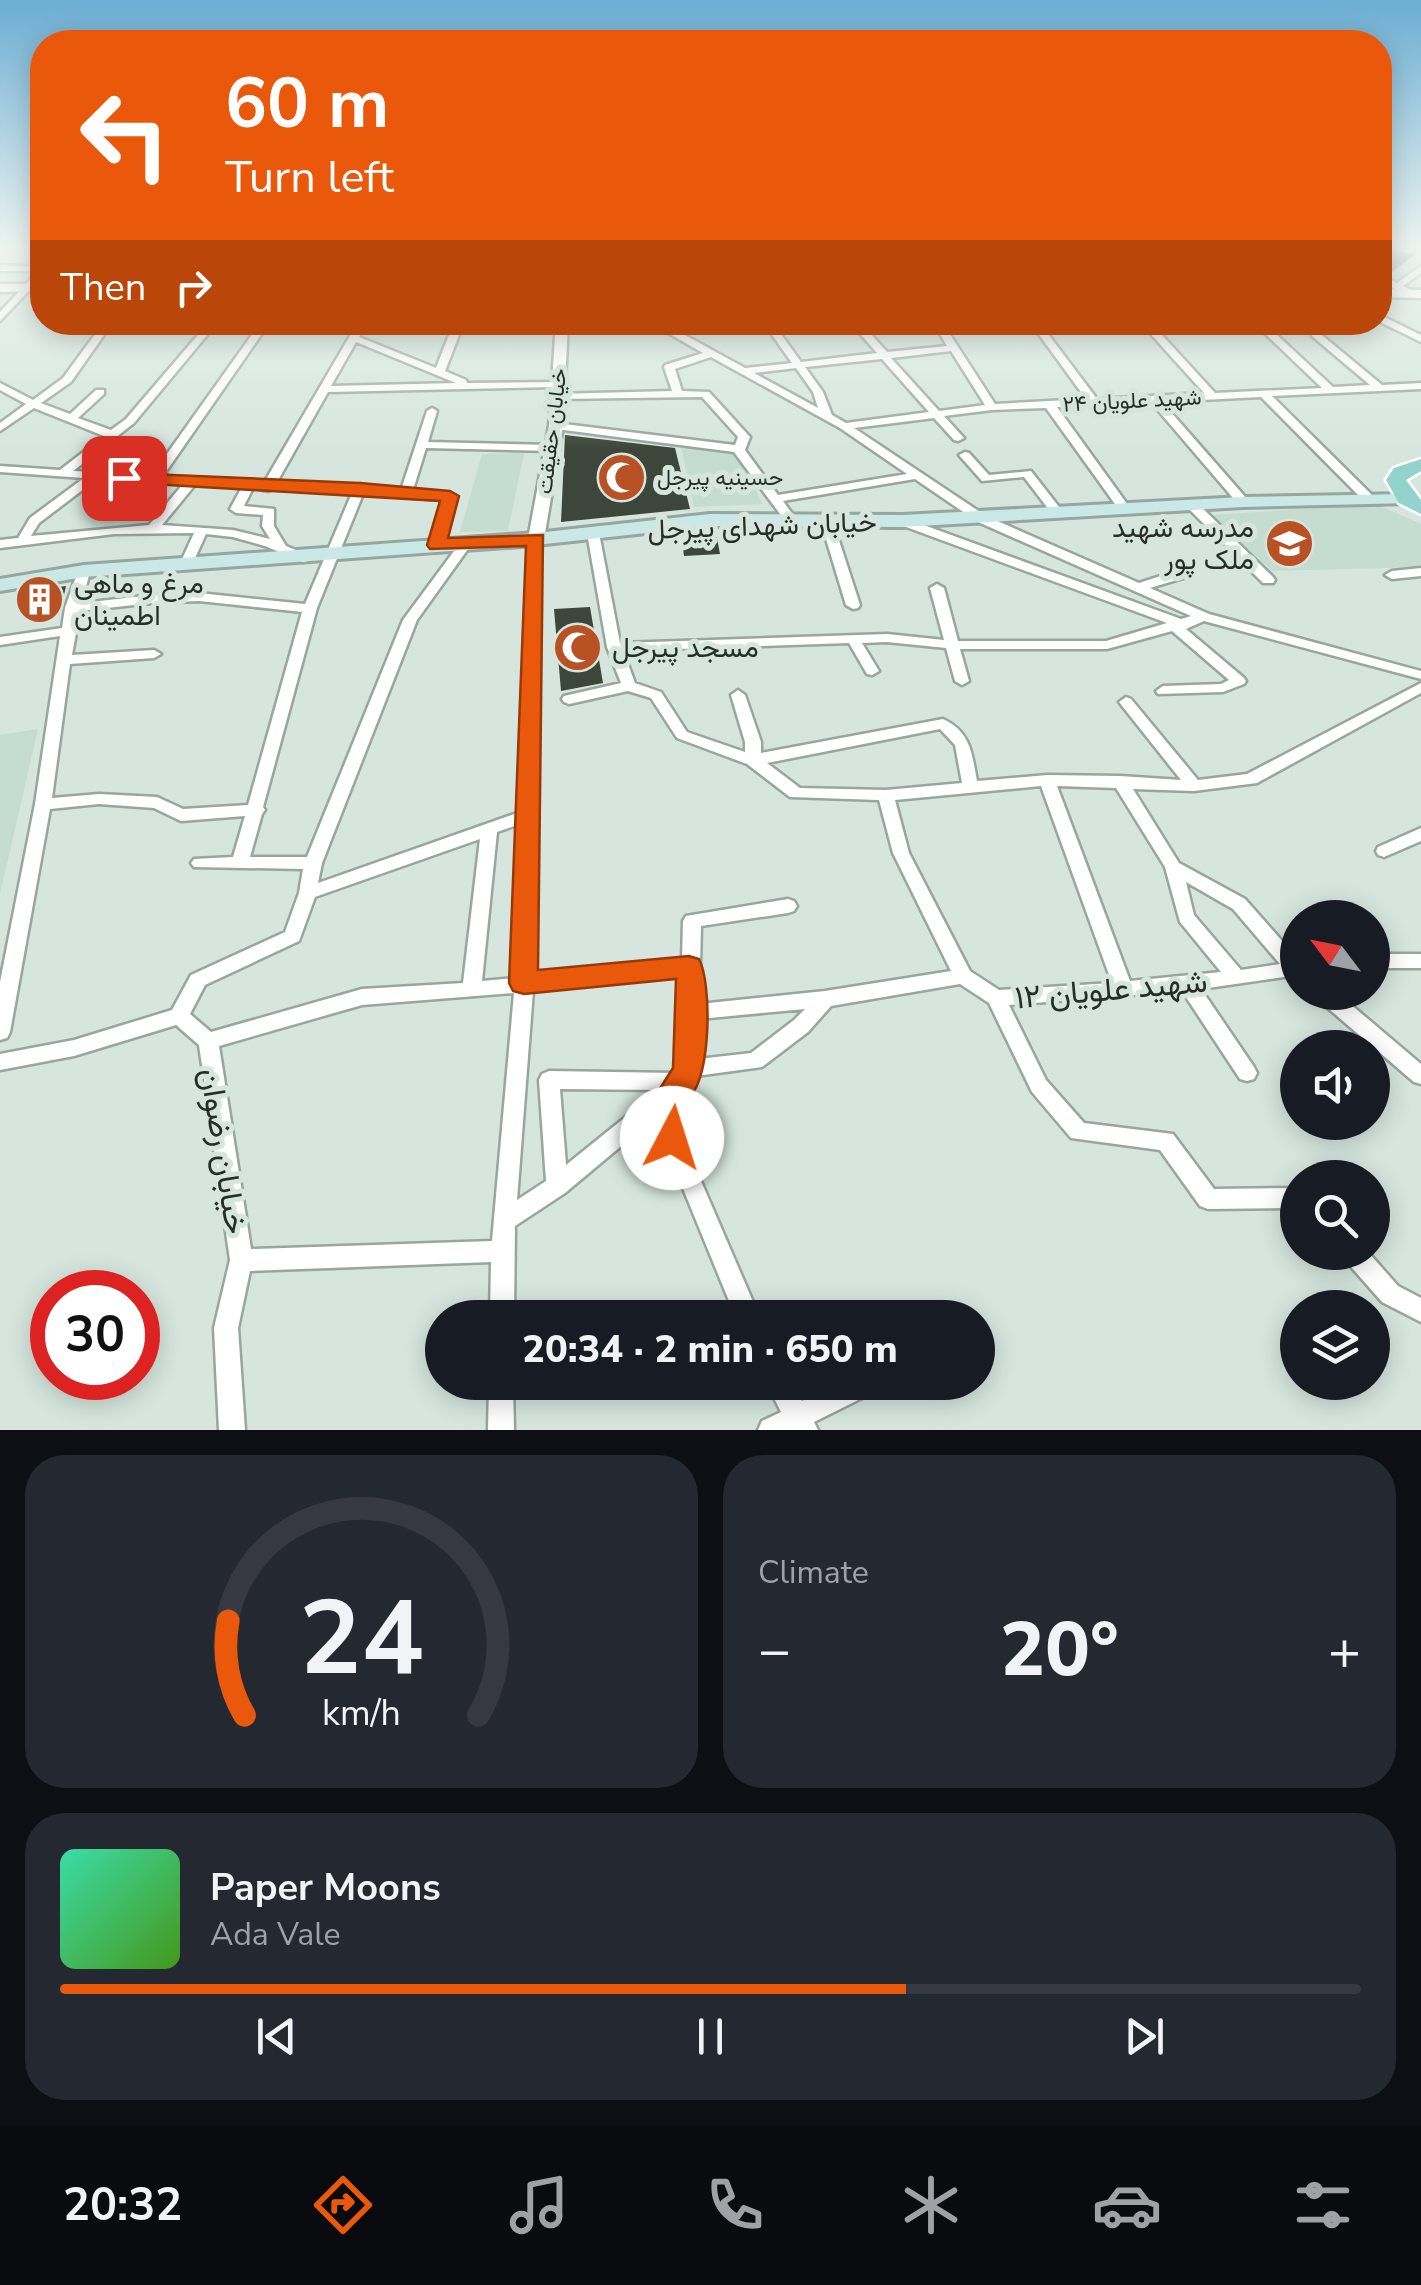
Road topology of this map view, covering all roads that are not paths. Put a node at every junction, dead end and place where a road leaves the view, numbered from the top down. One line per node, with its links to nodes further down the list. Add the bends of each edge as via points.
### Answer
1 (1392, 324): 17 (street)
2 (100, 335): 37 (street, via 66,380)
3 (203, 335): 47 (street)
4 (257, 335): 58 (street)
5 (356, 335): 16 (street)
6 (454, 335): 23 (street)
7 (561, 335): 30 (street, خیابان حقیقت)
8 (675, 335): 19 (street)
9 (777, 335): 21 (street)
10 (865, 335): 20 (street)
11 (945, 335): 18 (street)
12 (1044, 335): 36 (street)
13 (1156, 335): 34 (street)
14 (1271, 335): 29 (street)
15 (1316, 335): 27 (street)
16 (354, 338): 23 (street); 28 (street)
17 (1421, 339)
18 (953, 348): 20 (street); 39 (street)
19 (708, 354): 22 (street); 32 (street, via 669,368)
20 (881, 355): 21 (street); 41 (street)
21 (798, 362): 22 (street); 42 (street)
22 (743, 371): 42 (street)
23 (439, 372): 24 (street)
24 (469, 385): 28 (street); 30 (street)
25 (0, 386): 37 (street)
26 (1421, 386): 27 (street, شهید علویان ۲۴)
27 (1378, 387): 29 (street, شهید علویان ۲۴)
28 (324, 389): 61 (street)
29 (1329, 389): 33 (street, شهید علویان ۲۴)
30 (558, 390): 32 (street); 44 (street, خیابان حقیقت)
31 (100, 392): 43 (street)
32 (678, 394): 51 (street, via 705,394 744,437)
33 (1263, 394): 34 (street, شهید علویان ۲۴); 64 (street)
34 (1212, 396): 35 (street, شهید علویان ۲۴)
35 (1154, 399): 36 (street, شهید علویان ۲۴); 66 (street)
36 (1093, 402): 38 (street, شهید علویان ۲۴)
37 (33, 404): 43 (street); 46 (street)
38 (1050, 405): 39 (street, شهید علویان ۲۴); 69 (street)
39 (992, 407): 41 (street, شهید علویان ۲۴)
40 (432, 411): 49 (street)
41 (936, 414): 45 (street, شهید علویان ۲۴); 48 (street)
42 (827, 418): 45 (street)
43 (72, 419): 47 (street)
44 (556, 426): 50 (street, خیابان حقیقت); 51 (street)
45 (844, 426): 57 (street)
46 (0, 428)
47 (113, 434): 55 (street)
48 (958, 438)
49 (420, 446): 50 (street); 63 (street)
50 (553, 448): 78 (street, خیابان حقیقت)
51 (739, 450): 65 (street)
52 (965, 455): 70 (street, via 986,479 1028,473)
53 (1418, 460): 67 (main road, via 1396,480)
54 (0, 470): 55 (street)
55 (62, 474): 56 (street)
56 (94, 476): 58 (street); 79 (street, via 34,521)
57 (915, 476): 65 (street); 71 (street)
58 (154, 480): 59 (street)
59 (190, 483): 60 (street); 75 (street)
60 (249, 485): 61 (street); 82 (street, via 236,509 270,512 268,526)
61 (268, 487): 62 (street)
62 (360, 488): 63 (street); 84 (street)
63 (406, 493): 83 (street, via 450,496)
64 (1366, 497): 66 (main road, خیابان شهدای پیرجل); 67 (main road, خیابان شهدای پیرجل)
65 (775, 499): 72 (street)
66 (1243, 502): 68 (main road, خیابان شهدای پیرجل)
67 (1414, 504)
68 (1192, 505): 69 (main road, خیابان شهدای پیرجل); 91 (street)
69 (1124, 508): 70 (main road, خیابان شهدای پیرجل)
70 (1058, 512): 71 (main road, خیابان شهدای پیرجل)
71 (982, 518): 74 (main road, خیابان شهدای پیرجل); 93 (street)
72 (790, 519): 73 (main road, خیابان شهدای پیرجل); 77 (main road, خیابان شهدای پیرجل)
73 (826, 519): 74 (main road, خیابان شهدای پیرجل); 95 (street)
74 (902, 521): 99 (street)
75 (151, 530): 76 (street); 79 (street)
76 (201, 531): 82 (street); 86 (street)
77 (593, 533): 78 (main road, خیابان شهدای پیرجل); 104 (street)
78 (536, 540): 80 (main road, خیابان شهدای پیرجل); 124 (street)
79 (22, 541): 81 (street)
80 (466, 542): 83 (main road, خیابان شهدای پیرجل); 130 (street, via 410,620)
81 (0, 544)
82 (280, 545): 85 (street)
83 (437, 545): 84 (main road, خیابان شهدای پیرجل)
84 (332, 556): 85 (main road, خیابان شهدای پیرجل); 97 (street)
85 (302, 558): 86 (main road, خیابان شهدای پیرجل)
86 (185, 566): 87 (main road, خیابان شهدای پیرجل)
87 (84, 571): 92 (main road, خیابان شهدای پیرجل); 96 (street)
88 (1421, 572): 90 (street)
89 (1178, 575): 93 (street)
90 (1392, 575)
91 (1268, 580)
92 (0, 584)
93 (1142, 587): 98 (street)
94 (937, 588): 103 (street)
95 (853, 605)
96 (72, 608): 97 (street, via 196,596); 100 (street)
97 (310, 608): 123 (street)
98 (1204, 617): 99 (street); 108 (street)
99 (1181, 626): 103 (street, via 1107,645); 112 (street, via 1239,681 1224,688)
100 (68, 631): 102 (street); 106 (street)
101 (853, 639): 103 (street); 104 (street); 107 (street)
102 (0, 641)
103 (953, 645): 109 (street)
104 (614, 648): 110 (street)
105 (154, 654): 106 (street)
106 (62, 660): 122 (street)
107 (872, 671)
108 (1421, 675)
109 (962, 681)
110 (629, 686): 114 (street); 116 (street, via 656,695 682,735)
111 (1421, 686): 120 (street, via 1251,779)
112 (1163, 690)
113 (738, 695): 116 (street)
114 (569, 699)
115 (1126, 702): 120 (street)
116 (752, 760): 119 (street, via 942,724 962,744); 121 (street, via 796,793)
117 (1047, 780): 118 (street); 119 (street); 143 (street)
118 (1120, 781): 120 (street); 131 (street)
119 (970, 785): 121 (street)
120 (1194, 786)
121 (886, 795): 139 (street, via 901,853)
122 (43, 804): 123 (street, via 157,803 181,815); 150 (street)
123 (257, 810): 129 (street)
124 (529, 815): 125 (street); 141 (street)
125 (489, 829): 132 (street); 144 (street)
126 (1421, 834): 127 (street)
127 (1384, 851)
128 (200, 863): 129 (street)
129 (240, 863): 130 (street)
130 (313, 863): 132 (street)
131 (1172, 867): 134 (street, via 1239,904); 140 (street, via 1186,917)
132 (308, 892): 149 (street, via 293,936 198,980)
133 (788, 906): 137 (street, via 692,921)
134 (1280, 951)
135 (1390, 960): 136 (street)
136 (1421, 961)
137 (689, 966): 141 (street); 148 (street)
138 (1280, 972): 140 (street, شهید علویان ۱۲)
139 (962, 976): 145 (street); 146 (street, شهید علویان ۱۲)
140 (1238, 978): 142 (street, شهید علویان ۱۲)
141 (524, 983): 144 (street); 158 (street)
142 (1188, 983): 143 (street, شهید علویان ۱۲); 153 (street)
143 (1124, 989): 146 (street, شهید علویان ۱۲)
144 (472, 990): 151 (street, via 362,996)
145 (825, 998): 148 (street); 155 (street, via 755,1061)
146 (996, 998): 157 (street, via 1039,1086 1078,1132 1166,1141 1208,1199)
147 (1343, 1010): 154 (street)
148 (692, 1012): 155 (street)
149 (178, 1016): 151 (street, خیابان رضوان); 152 (street)
150 (0, 1032)
151 (208, 1041): 160 (street, خیابان رضوان)
152 (0, 1062)
153 (1247, 1074)
154 (1421, 1076)
155 (682, 1080): 156 (street); 156 (street, via 549,1080); 163 (street, via 672,1138)
156 (556, 1186): 158 (street)
157 (1280, 1198)
158 (504, 1221): 159 (street)
159 (502, 1251): 160 (street, خیابان رضوان); 162 (street)
160 (241, 1260): 169 (street, via 226,1328)
161 (1369, 1270): 164 (street, via 1390,1294)
162 (502, 1300)
163 (740, 1300)
164 (1421, 1310)
165 (502, 1400): 170 (street)
166 (787, 1400): 168 (street)
167 (839, 1400): 168 (street)
168 (800, 1424): 171 (street)
169 (232, 1430)
170 (502, 1430)
171 (771, 1430)

